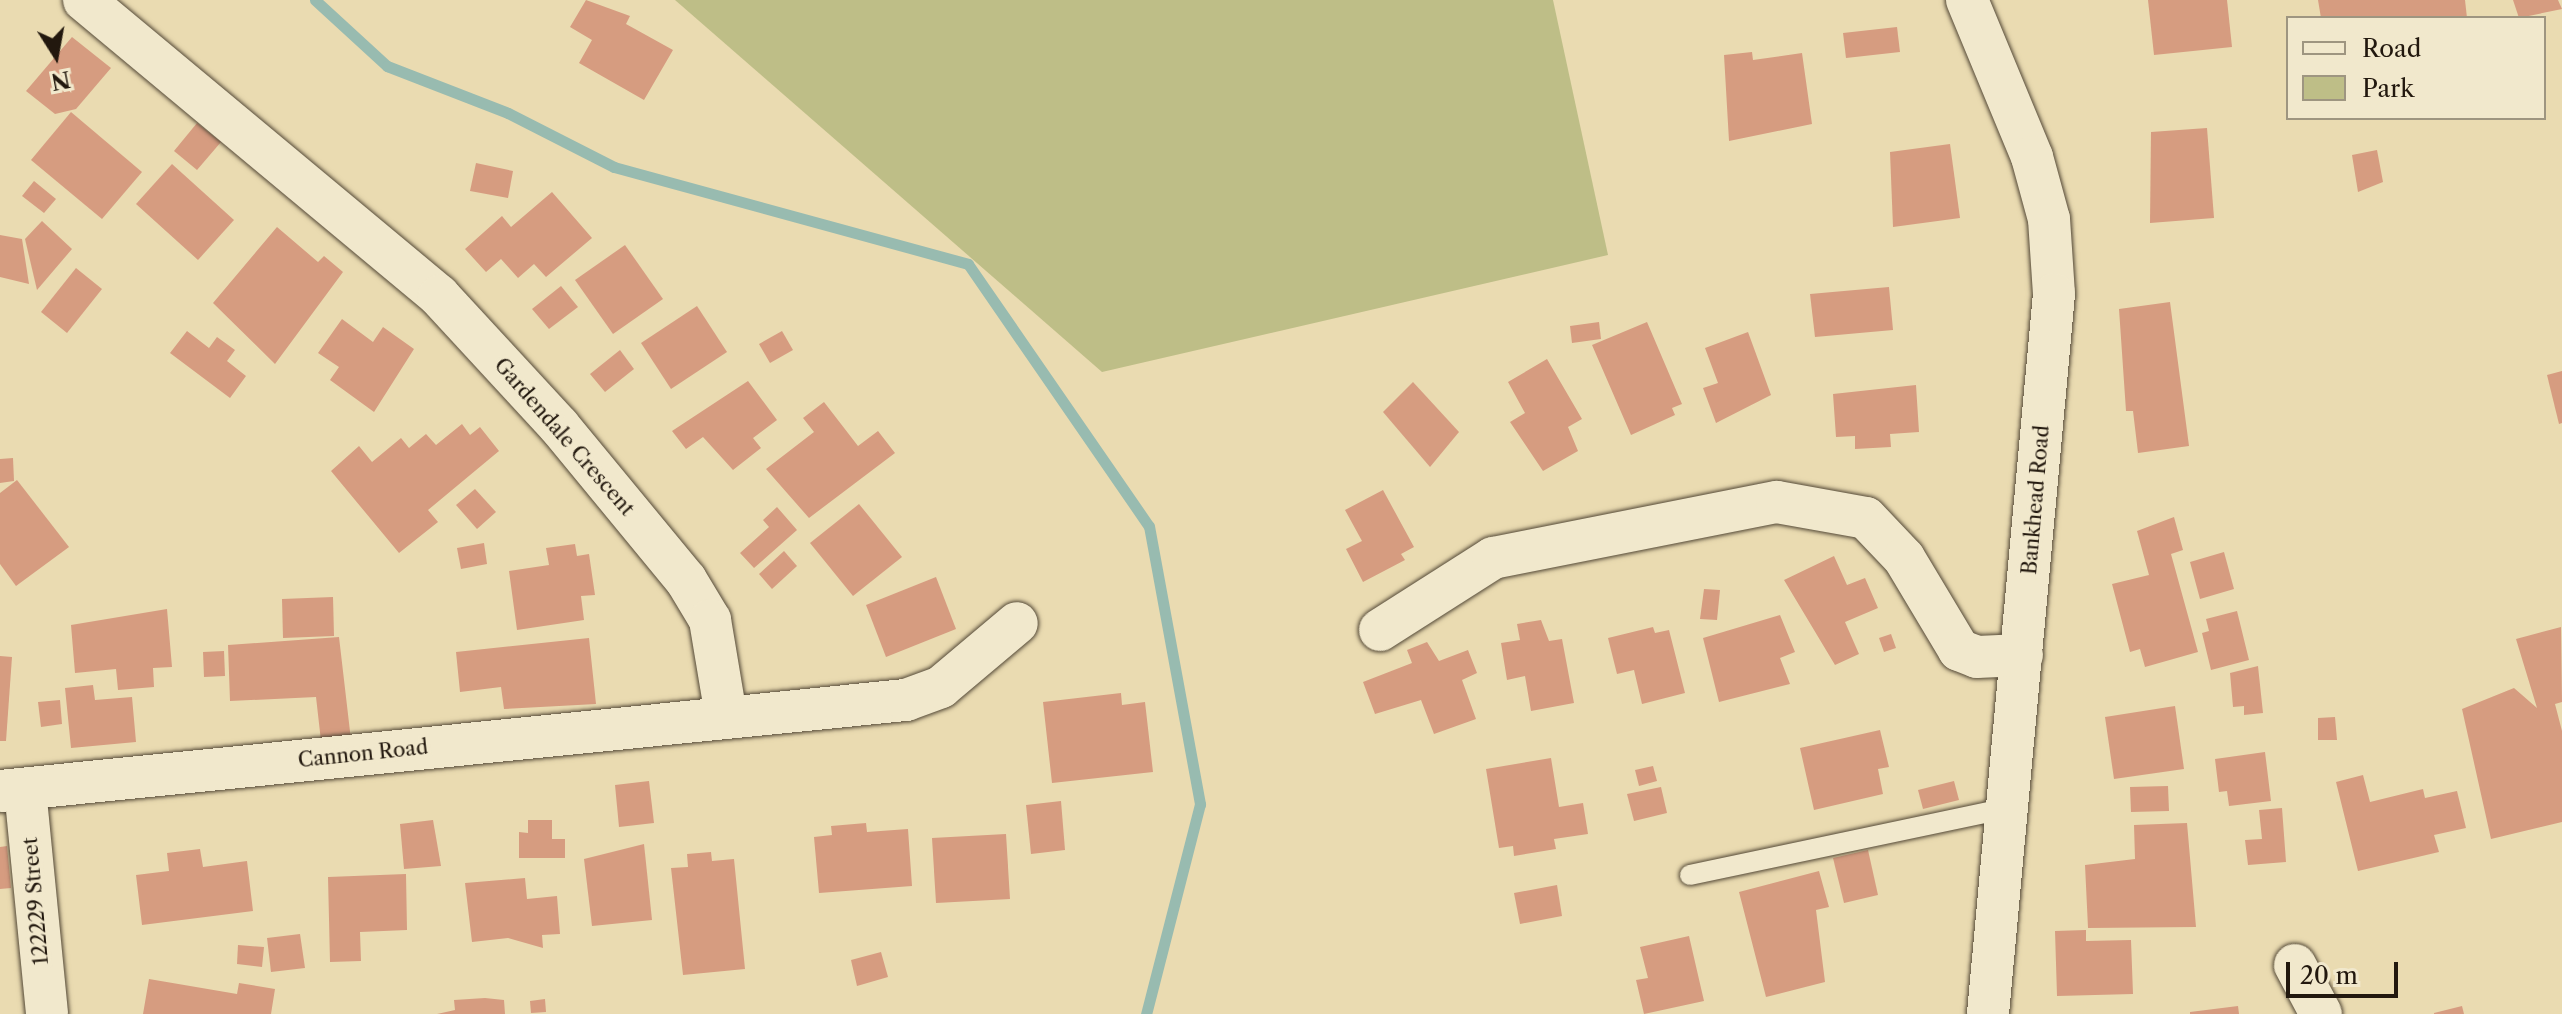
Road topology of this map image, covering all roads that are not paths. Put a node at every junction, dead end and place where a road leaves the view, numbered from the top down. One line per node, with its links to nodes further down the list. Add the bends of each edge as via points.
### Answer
1 (84, 0): 6 (street, Gardendale Crescent, via 439,296 559,426 686,580 710,620)
2 (1967, 0): 5 (street, Bankhead Road, via 2032,157 2049,219 2054,294)
3 (1017, 623): 6 (street, via 941,687 906,700)
4 (1380, 630): 5 (street, via 1493,558 1777,502 1866,518 1904,558 1959,650 1977,657)
5 (2022, 655): 8 (street, Bankhead Road)
6 (726, 716): 7 (street, Cannon Road)
7 (13, 790): 11 (street, 122229 Street)
8 (2007, 808): 9 (lane); 12 (street, Bankhead Road)
9 (1690, 875)
10 (2295, 965): 13 (street)
11 (47, 1014)
12 (1988, 1014)
13 (2321, 1014)

